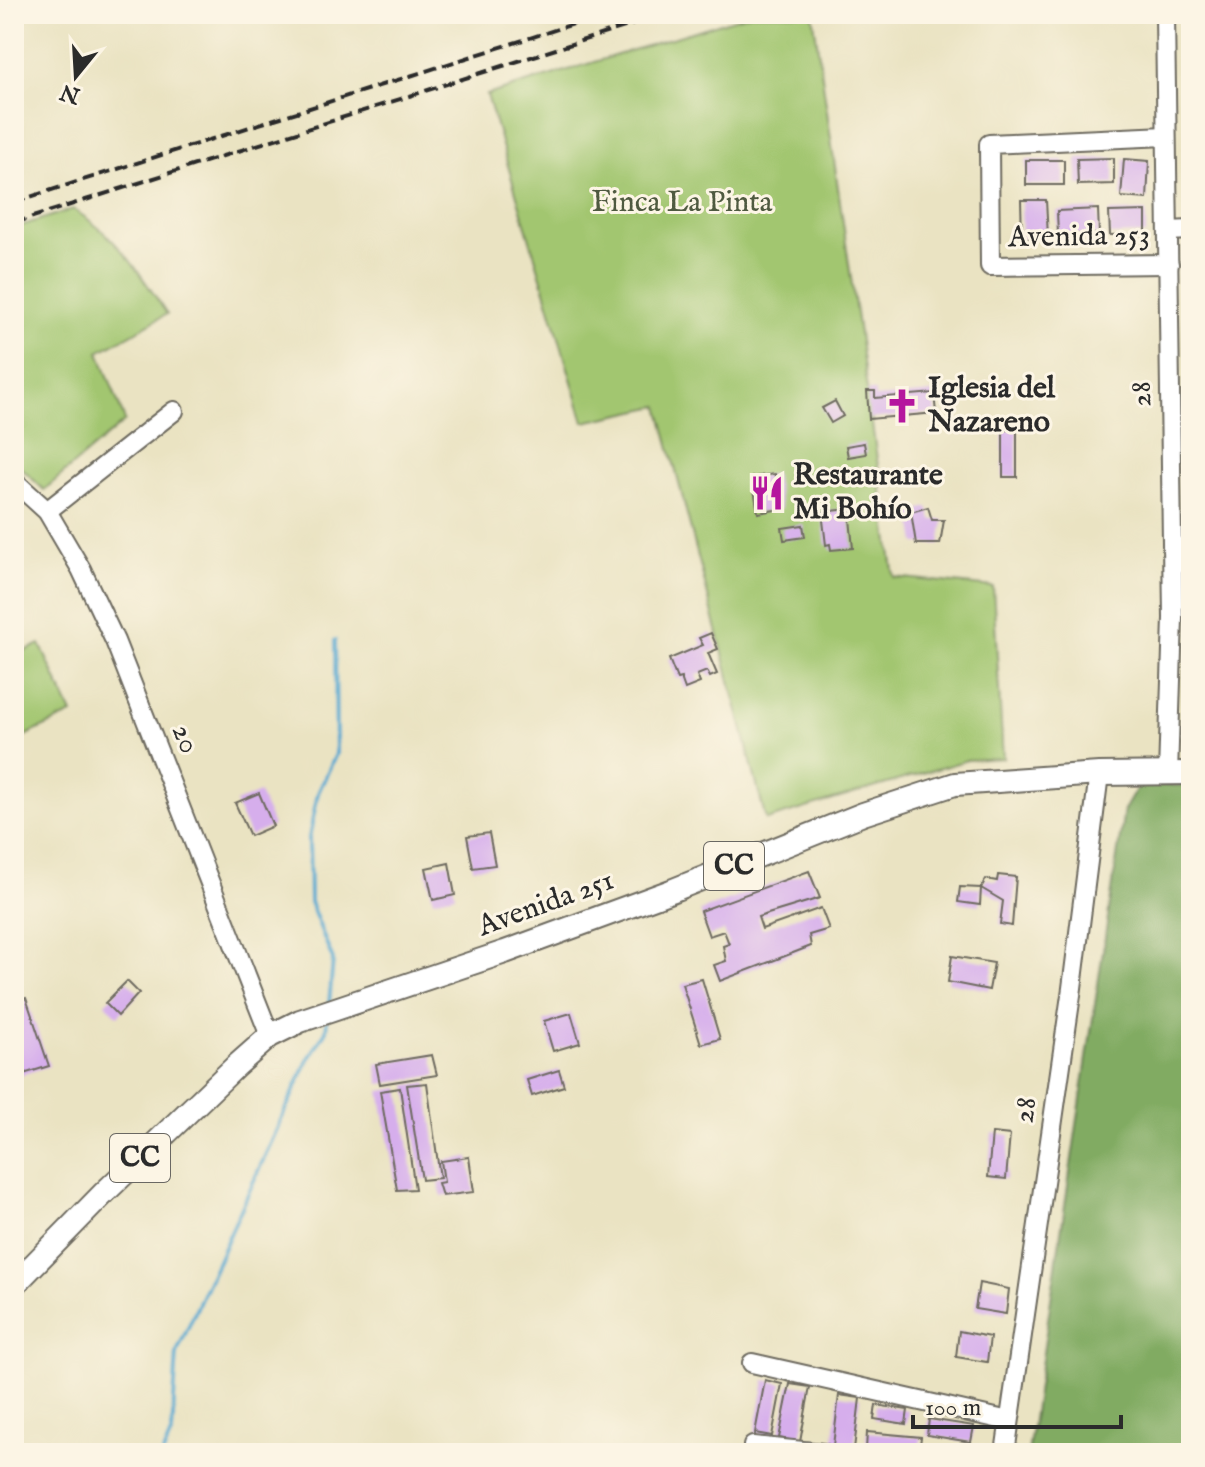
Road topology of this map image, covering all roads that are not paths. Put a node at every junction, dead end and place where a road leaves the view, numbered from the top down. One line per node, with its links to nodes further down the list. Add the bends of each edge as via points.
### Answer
1 (1165, 14): 2 (street, 28)
2 (1166, 136): 4 (street, 28); 5 (street, Avenida 253, via 989,144 990,266)
3 (1191, 230): 4 (street, Avenida 253)
4 (1168, 231): 5 (street, 28)
5 (1169, 264): 11 (street, 28, via 1173,618)
6 (174, 411): 8 (street)
7 (14, 481): 8 (street, 20)
8 (47, 511): 12 (street, 20, via 120,654)
9 (1191, 773): 11 (main road, Avenida 251 / CC)
10 (1099, 774): 11 (main road, Avenida 251 / CC); 12 (main road, Avenida 251 / CC, via 955,784); 15 (street, 28)
11 (1168, 774)
12 (270, 1036): 13 (main road, Avenida 251 / CC)
13 (14, 1285)
14 (752, 1363): 15 (street)
15 (1009, 1421): 18 (street, 28)
16 (753, 1446): 17 (street)
17 (823, 1453)
18 (1005, 1453)

